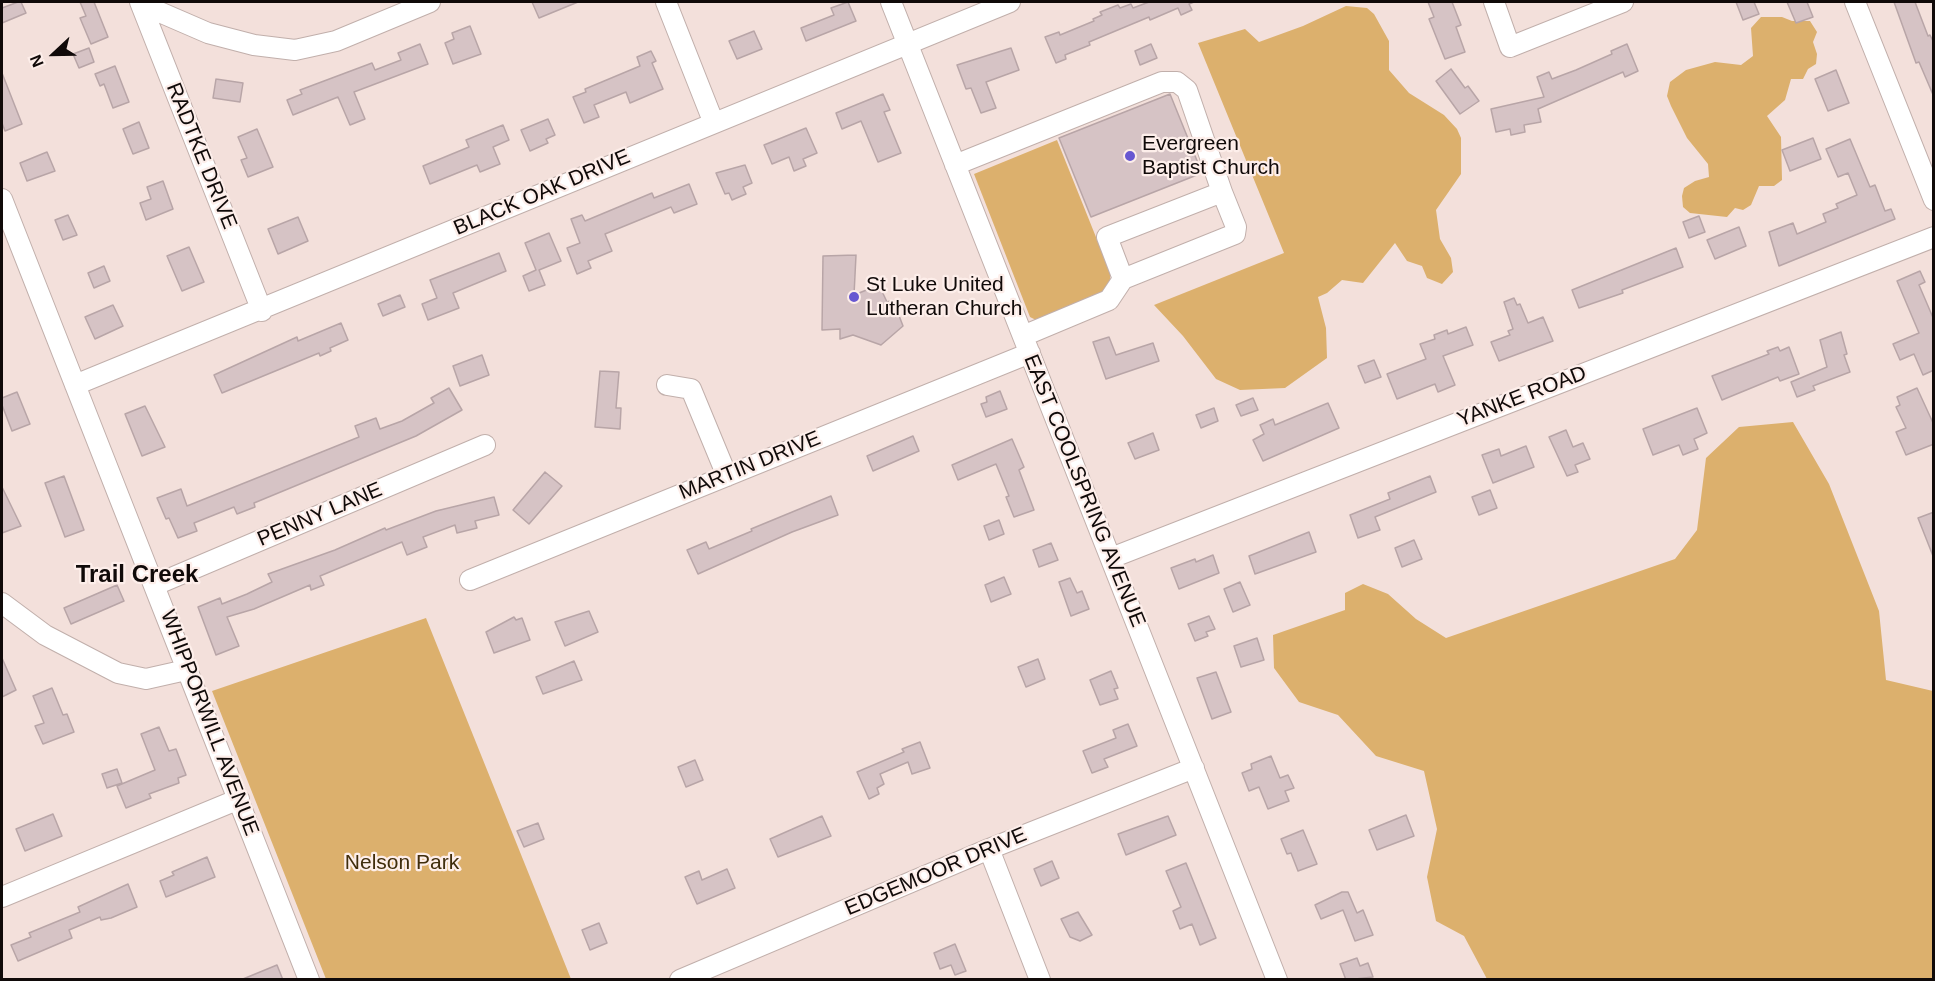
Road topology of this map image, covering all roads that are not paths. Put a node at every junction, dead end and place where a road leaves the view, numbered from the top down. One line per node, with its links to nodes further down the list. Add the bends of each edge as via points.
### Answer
1 (430, 2): 8 (street, via 336,41 295,50 208,33)
2 (666, 2): 10 (street)
3 (891, 2): 9 (street, EAST COOLSPRING AVENUE)
4 (1010, 2): 9 (street, BLACK OAK DRIVE)
5 (1494, 2): 6 (street, via 1510,48)
6 (1623, 2)
7 (1855, 2): 14 (street)
8 (140, 3): 17 (street, RADTKE DRIVE)
9 (907, 42): 10 (street, BLACK OAK DRIVE); 11 (street, EAST COOLSPRING AVENUE)
10 (713, 121): 17 (street, BLACK OAK DRIVE)
11 (955, 165): 12 (street, via 1162,82 1177,82 1187,90); 18 (street, EAST COOLSPRING AVENUE)
12 (1222, 192): 16 (street, via 1236,226 1235,234); 16 (street, via 1107,237)
13 (2, 199): 19 (street, WHIPPORWILL AVENUE)
14 (1934, 200)
15 (1934, 237): 23 (street, YANKE ROAD)
16 (1123, 279): 18 (street, MARTIN DRIVE, via 1109,300)
17 (262, 311): 19 (street, BLACK OAK DRIVE)
18 (1026, 344): 22 (street, MARTIN DRIVE); 23 (street, EAST COOLSPRING AVENUE)
19 (75, 385): 25 (street, WHIPPORWILL AVENUE)
20 (667, 385): 22 (street, via 691,389)
21 (485, 445): 25 (street, PENNY LANE)
22 (727, 476): 24 (street, MARTIN DRIVE)
23 (1111, 558): 28 (street, EAST COOLSPRING AVENUE)
24 (470, 580)
25 (155, 585): 27 (street, WHIPPORWILL AVENUE)
26 (2, 603): 27 (street, via 45,635 118,673 146,679)
27 (186, 670): 29 (street, WHIPPORWILL AVENUE)
28 (1194, 768): 30 (street, EDGEMOOR DRIVE); 35 (street, EAST COOLSPRING AVENUE)
29 (238, 799): 31 (street); 32 (street, WHIPPORWILL AVENUE)
30 (989, 849): 33 (street, EDGEMOOR DRIVE); 34 (street)
31 (2, 897)
32 (309, 980)
33 (680, 980)
34 (1040, 980)
35 (1277, 980)

